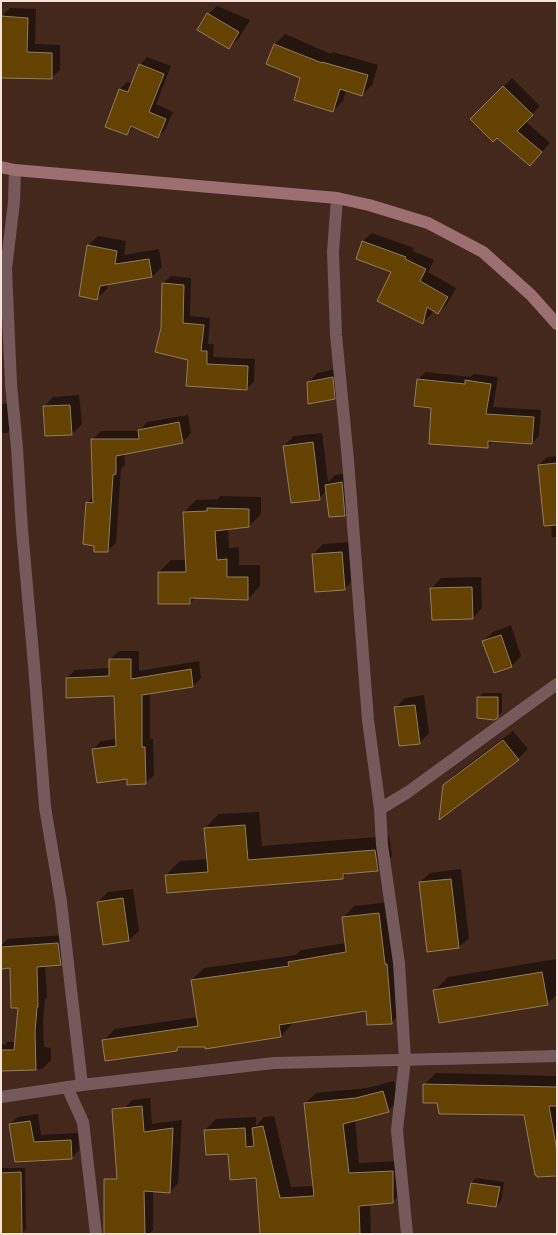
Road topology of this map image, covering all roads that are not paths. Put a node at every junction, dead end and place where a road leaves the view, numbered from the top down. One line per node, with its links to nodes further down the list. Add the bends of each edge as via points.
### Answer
1 (1, 167): 2 (street)
2 (15, 170): 3 (street); 9 (street, via 6,269 11,384 45,807 61,902)
3 (337, 198): 4 (street, via 428,223 483,252 531,295); 6 (street, via 333,252 336,335 368,720)
4 (557, 324)
5 (557, 684): 6 (street, via 408,792)
6 (380, 809): 8 (street, via 382,845 399,963)
7 (557, 1056): 8 (street)
8 (405, 1059): 9 (street, via 274,1063); 13 (street, via 397,1130)
9 (82, 1085): 10 (street)
10 (67, 1087): 11 (street); 12 (street, via 83,1122)
11 (1, 1097)
12 (96, 1234)
13 (407, 1234)

